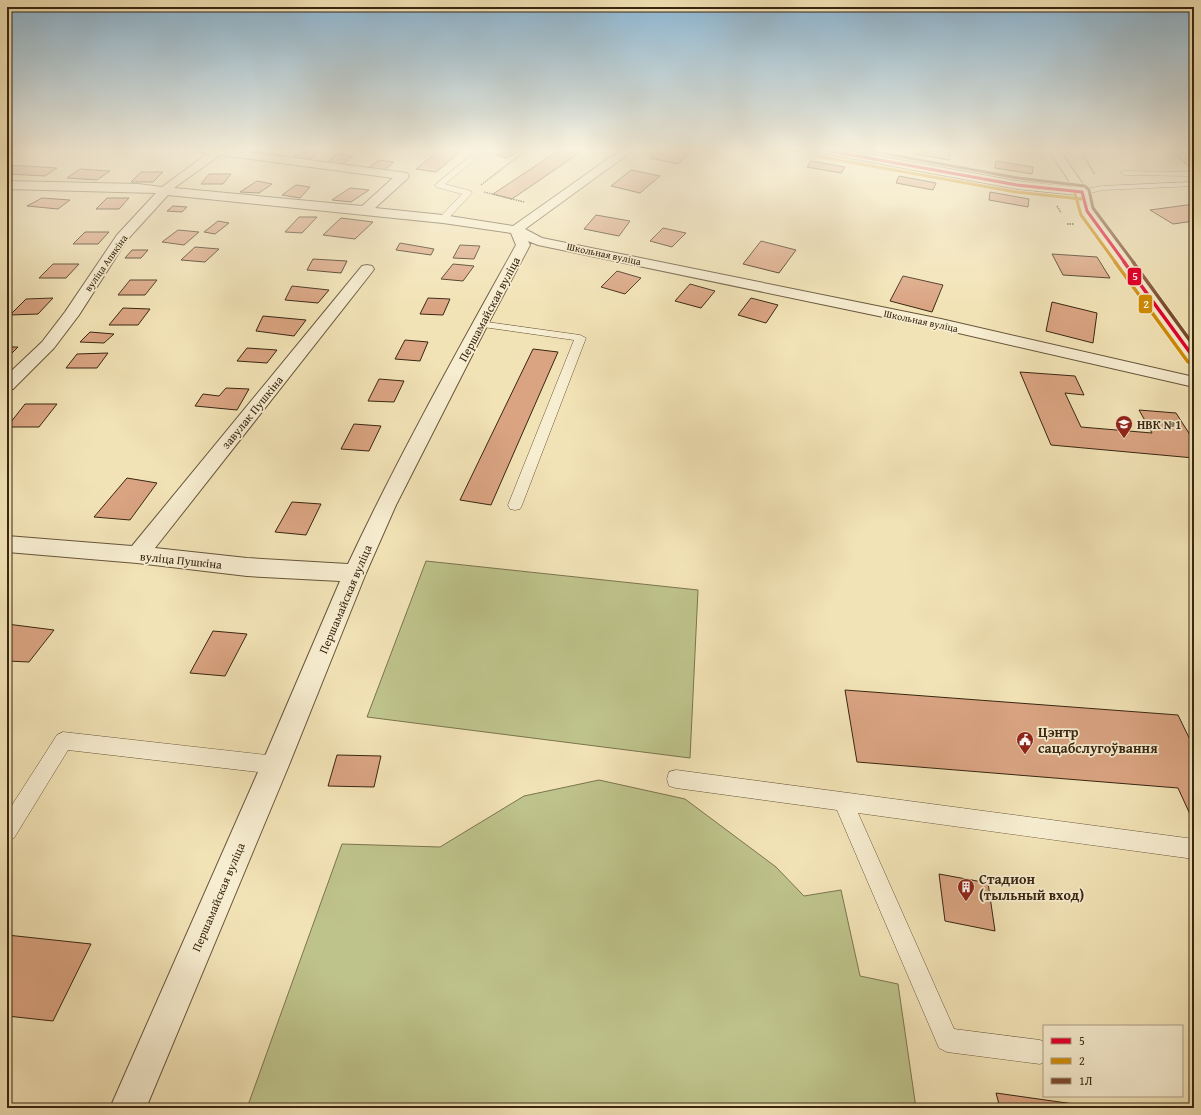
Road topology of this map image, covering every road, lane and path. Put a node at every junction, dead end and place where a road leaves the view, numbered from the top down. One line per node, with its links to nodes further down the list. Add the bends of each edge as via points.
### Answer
1 (157, 201): 16 (street, вуліца Апякіна, via 122,238 48,345)
2 (271, 201): 9 (street, Школьная вуліца)
3 (375, 201): 9 (street)
4 (461, 201): 10 (lane)
5 (521, 201): 8 (path)
6 (557, 201): 11 (street)
7 (1084, 201): 14 (street, via 1087,211)
8 (525, 202)
9 (365, 210): 10 (street, Школьная вуліца)
10 (443, 220): 11 (street, Школьная вуліца)
11 (516, 230): 13 (street, Першамайская вуліца, via 523,245); 15 (street, Школьная вуліца, via 538,241 933,323)
12 (368, 269): 19 (street, завулак Пушкіна)
13 (480, 324): 17 (lane, via 580,338); 20 (street, Першамайская вуліца, via 386,505)
14 (1194, 358)
15 (1194, 382)
16 (7, 385)
17 (515, 505)
18 (7, 544): 19 (street, вуліца Пушкіна)
19 (137, 555): 20 (street, вуліца Пушкіна, via 247,567)
20 (355, 573): 21 (street, Першамайская вуліца)
21 (275, 765): 24 (lane, via 63,741); 27 (street, Першамайская вуліца)
22 (676, 779): 23 (lane)
23 (842, 801): 25 (lane); 26 (lane, via 947,1040)
24 (7, 831)
25 (1194, 849)
26 (1040, 1052)
27 (128, 1108)

